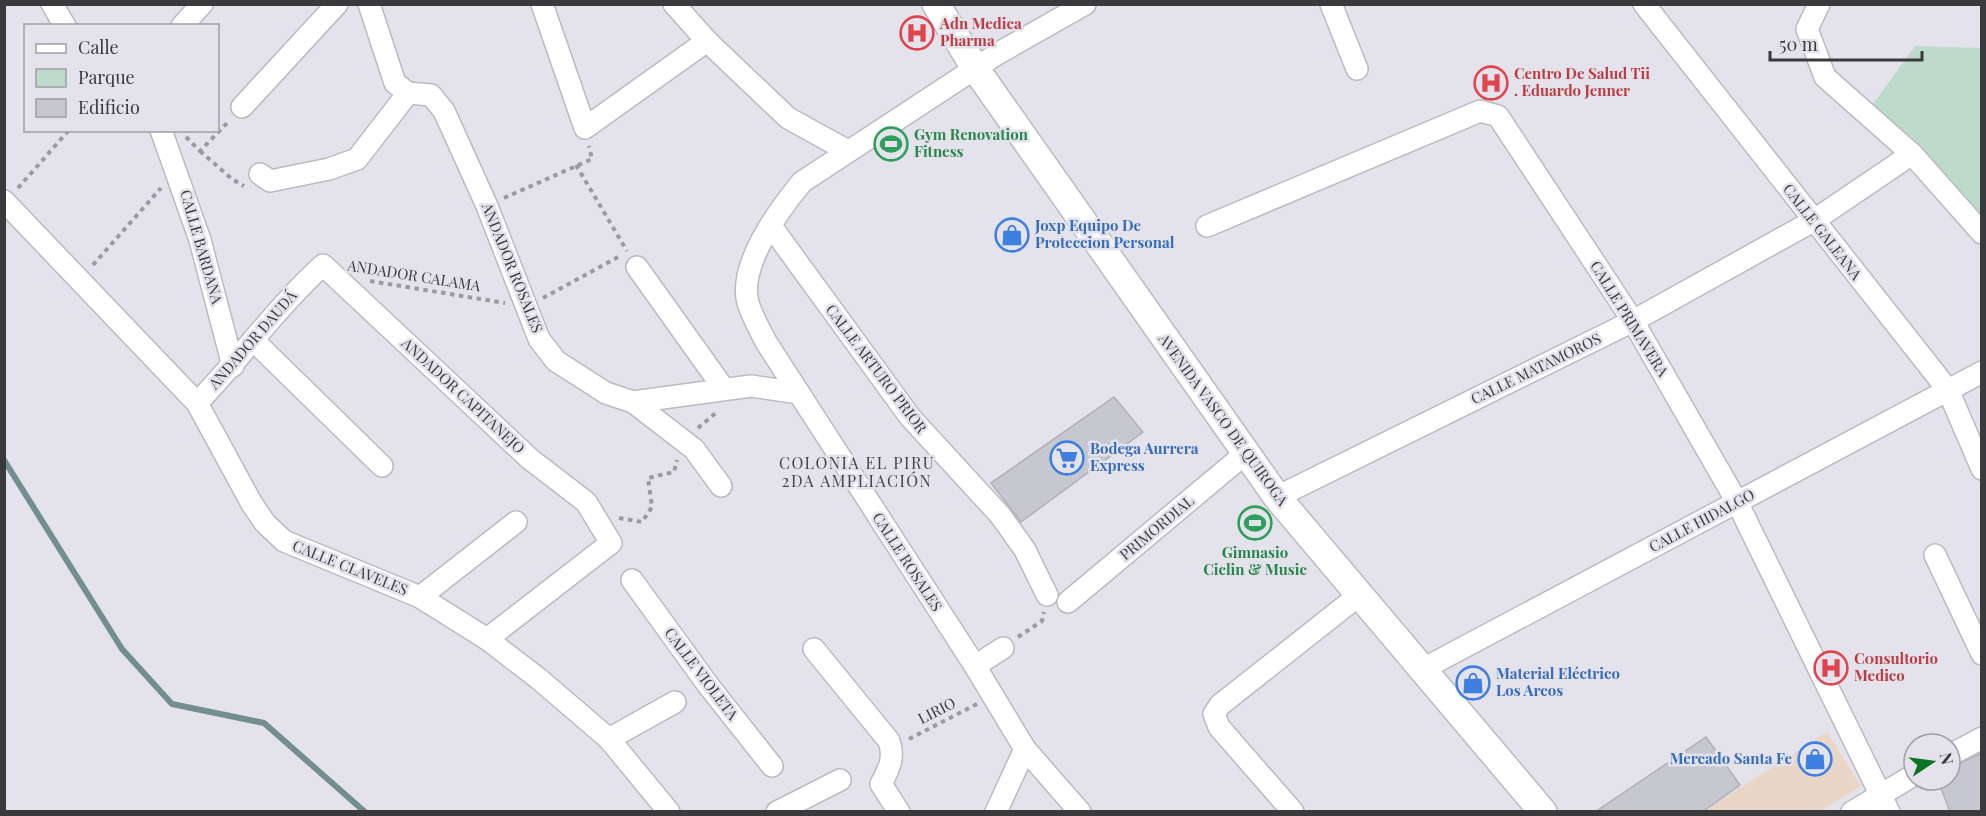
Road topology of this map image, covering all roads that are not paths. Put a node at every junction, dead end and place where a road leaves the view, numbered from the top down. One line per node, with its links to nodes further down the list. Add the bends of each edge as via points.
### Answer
1 (52, 4): 12 (street)
2 (202, 4): 13 (street)
3 (337, 4): 18 (street)
4 (369, 4): 17 (street, via 395,83)
5 (542, 4): 14 (street, via 585,128)
6 (674, 4): 14 (street)
7 (936, 4): 15 (main road, AVENIDA VASCO DE QUIROGA)
8 (1085, 4): 15 (street)
9 (1331, 4): 16 (street)
10 (1644, 4): 24 (street, CALLE GALEANA)
11 (1820, 4): 21 (street, via 1807,29 1825,77)
12 (64, 24)
13 (184, 24)
14 (706, 41): 20 (street, via 788,118)
15 (975, 68): 20 (street); 39 (main road, AVENIDA VASCO DE QUIROGA)
16 (1358, 69)
17 (408, 93): 22 (street, via 357,159 270,181); 38 (street, ANDADOR ROSALES, via 431,95 444,111 540,339 556,361 606,393)
18 (242, 107)
19 (162, 132): 32 (street, CALLE BARDANA, via 200,240)
20 (848, 151): 25 (street, via 802,182)
21 (1912, 154): 24 (street, CALLE MATAMOROS); 27 (street)
22 (260, 174)
23 (6, 200): 37 (street, CALLE CLAVELES)
24 (1813, 221): 30 (street, CALLE MATAMOROS); 35 (street, CALLE GALEANA)
25 (771, 226): 36 (street, CALLE ROSALES, via 748,276 748,302 766,342); 48 (street, CALLE ARTURO PRIOR, via 910,417 1000,515)
26 (1207, 226): 30 (street, CALLE PRIMAVERA, via 1480,111 1498,116 1511,133)
27 (1982, 233)
28 (632, 260): 34 (street)
29 (334, 275): 31 (street, ANDADOR DAUDÁ, via 322,265); 52 (street, ANDADOR CAPITANEJO, via 530,459 586,502 611,543)
30 (1633, 321): 43 (street, CALLE MATAMOROS); 44 (street, CALLE PRIMAVERA)
31 (253, 340): 32 (street, ANDADOR DAUDÁ); 40 (street)
32 (233, 366): 37 (street, ANDADOR DAUDÁ)
33 (1982, 372): 35 (street, CALLE HIDALGO)
34 (724, 389): 36 (street, ANDADOR ROSALES, via 751,386); 38 (street, ANDADOR ROSALES)
35 (1948, 390): 41 (street, CALLE GALEANA); 44 (street, CALLE HIDALGO)
36 (799, 393): 56 (street, CALLE ROSALES)
37 (197, 402): 50 (street, CALLE CLAVELES, via 252,504 284,541)
38 (633, 402): 42 (street, via 694,449)
39 (1246, 453): 43 (main road, AVENIDA VASCO DE QUIROGA); 51 (street, PRIMORDIAL)
40 (382, 466)
41 (1982, 469)
42 (721, 486)
43 (1277, 497): 49 (main road, AVENIDA VASCO DE QUIROGA)
44 (1737, 502): 57 (street, CALLE HIDALGO); 66 (street, CALLE PRIMAVERA)
45 (516, 522): 50 (street)
46 (1935, 555): 55 (street)
47 (632, 580): 63 (street, CALLE VIOLETA)
48 (1047, 595)
49 (1358, 596): 57 (main road, AVENIDA VASCO DE QUIROGA); 73 (street, via 1220,705 1215,714 1219,727)
50 (420, 597): 52 (street, CALLE CLAVELES)
51 (1068, 603)
52 (487, 639): 60 (street, CALLE CLAVELES)
53 (1003, 648): 56 (street)
54 (814, 650): 70 (street, via 889,741 891,766 881,784)
55 (1982, 654)
56 (975, 666): 61 (street, CALLE ROSALES)
57 (1421, 669): 67 (main road, AVENIDA VASCO DE QUIROGA)
58 (675, 702): 60 (street)
59 (1982, 738): 62 (street)
60 (609, 739): 68 (street, CALLE CLAVELES)
61 (1026, 749): 71 (street); 72 (street, CALLE ROSALES)
62 (1962, 749)
63 (772, 766)
64 (840, 780): 69 (street)
65 (1902, 786): 66 (street)
66 (1884, 803): 74 (street)
67 (1537, 809)
68 (669, 812)
69 (777, 812)
70 (899, 812)
71 (996, 812)
72 (1080, 812)
73 (1293, 812)
74 (1852, 812)

